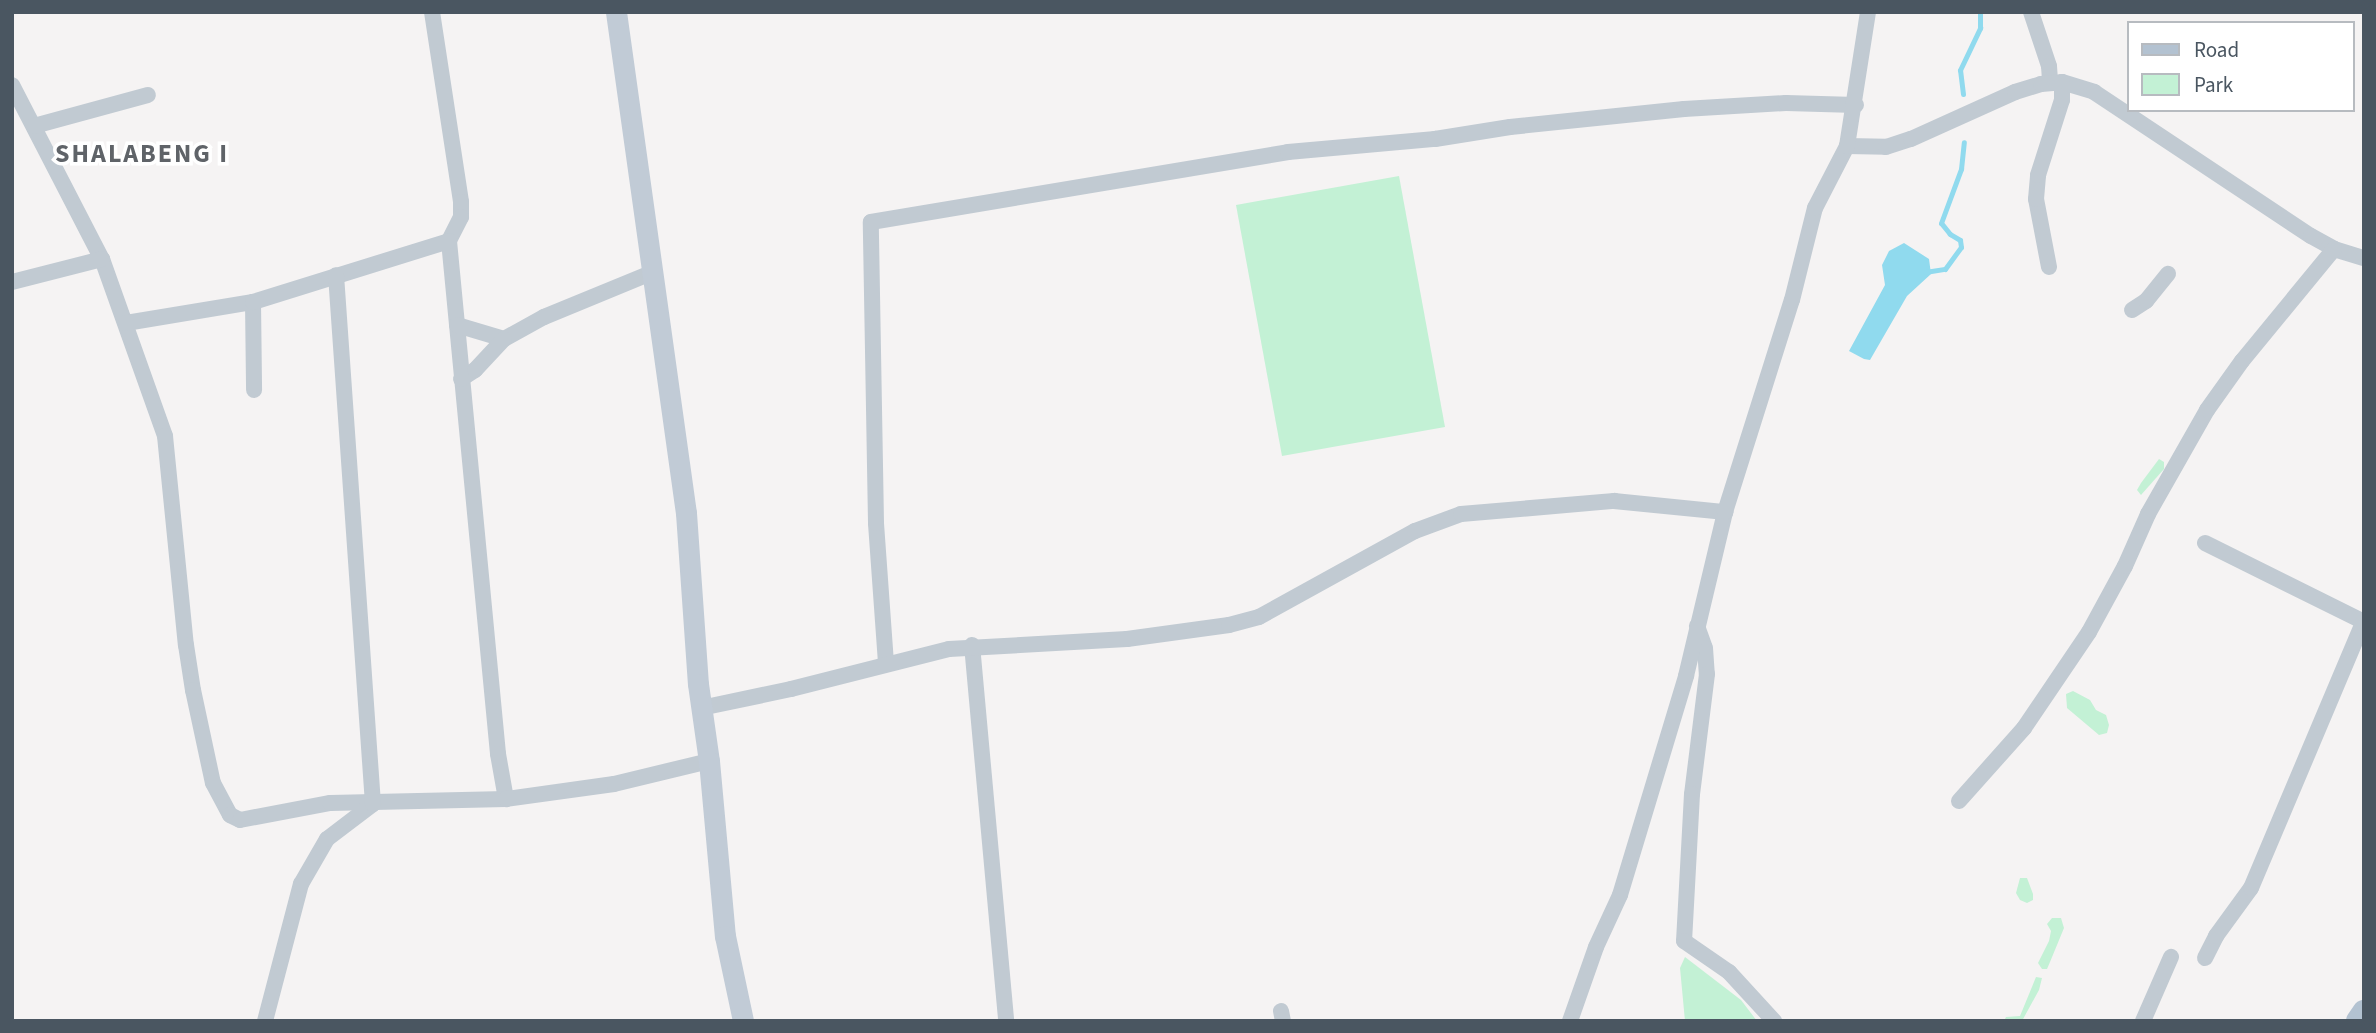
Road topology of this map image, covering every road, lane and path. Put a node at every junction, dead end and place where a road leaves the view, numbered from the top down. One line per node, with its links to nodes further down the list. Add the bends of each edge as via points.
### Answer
1 (432, 12): 11 (street, via 461,202 461,217)
2 (615, 12): 16 (main road)
3 (1868, 12): 8 (street)
4 (2031, 12): 5 (street)
5 (2056, 82): 10 (street, via 2015,92 1886,147); 12 (street, via 2094,92); 15 (street, via 2062,100 2038,175 2036,199)
6 (12, 85): 9 (street)
7 (148, 94): 9 (street)
8 (1856, 105): 10 (street); 32 (street, via 1786,103 1684,109 1288,152 871,222 876,523)
9 (34, 126): 14 (street)
10 (1847, 146): 27 (street, via 1815,208 1792,300)
11 (449, 242): 18 (street); 23 (street)
12 (2334, 249): 13 (street); 36 (street, via 2207,410 2088,632 2024,728)
13 (2360, 252)
14 (102, 259): 19 (street); 22 (street)
15 (2049, 267)
16 (653, 272): 24 (street, via 544,317); 33 (main road, via 686,513)
17 (2168, 274): 21 (street, via 2146,301)
18 (336, 275): 20 (street); 37 (street)
19 (12, 282)
20 (253, 302): 22 (street); 26 (street)
21 (2132, 310)
22 (126, 323): 37 (street, via 165,436 186,645 214,783 230,816 240,820 330,803)
23 (457, 325): 24 (street); 25 (street)
24 (504, 340): 25 (street)
25 (461, 379): 35 (street)
26 (254, 390)
27 (1726, 512): 30 (street); 31 (street, via 1614,501 1461,514 1415,531 1259,617 1127,639)
28 (2205, 543): 29 (street)
29 (2363, 623): 39 (street, via 2250,888)
30 (1697, 626): 44 (street, via 1620,895); 45 (street, via 1707,674 1692,794 1684,941 1729,972)
31 (972, 645): 32 (street); 43 (street)
32 (886, 663): 33 (street)
33 (701, 708): 34 (main road)
34 (709, 761): 35 (street, via 614,784); 42 (main road, via 725,936)
35 (506, 799): 37 (street)
36 (1959, 801)
37 (373, 804): 41 (street, via 327,839 301,884)
38 (2171, 957): 46 (street)
39 (2205, 958)
40 (2364, 1012): 47 (main road)
41 (265, 1021)
42 (743, 1021)
43 (1006, 1021)
44 (1570, 1021)
45 (1774, 1021)
46 (2143, 1021)
47 (2358, 1021)

